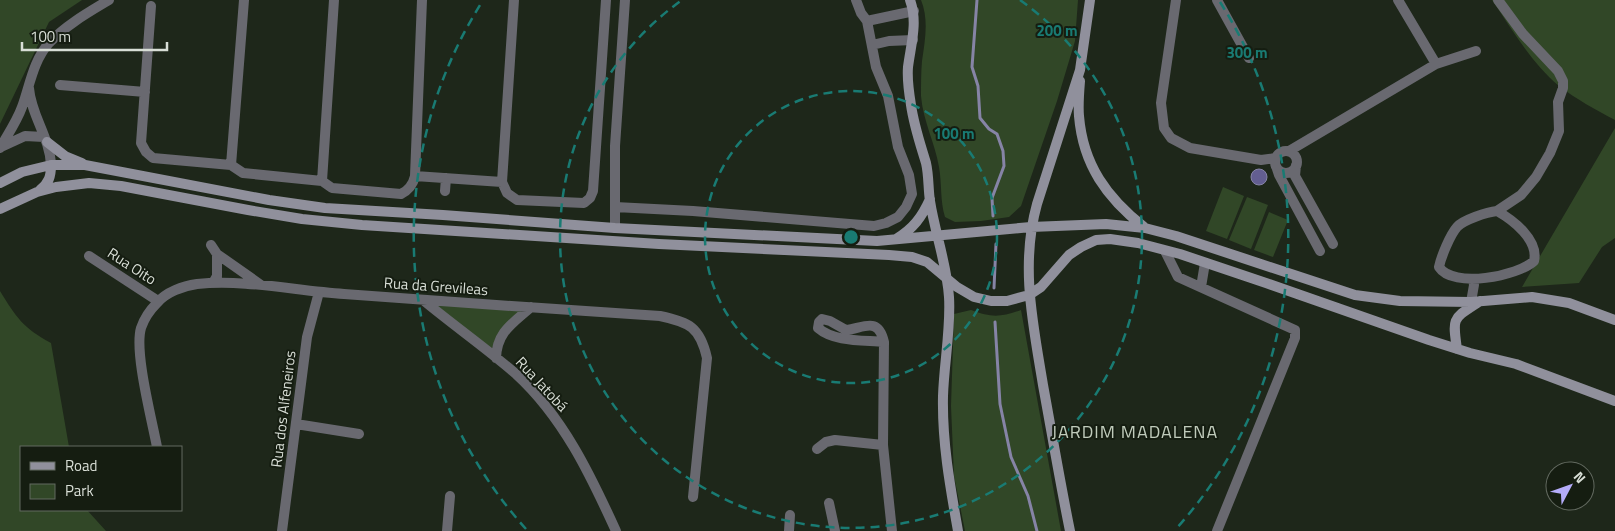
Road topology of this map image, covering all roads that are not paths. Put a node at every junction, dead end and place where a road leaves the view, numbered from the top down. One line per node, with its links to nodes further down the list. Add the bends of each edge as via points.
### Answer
1 (109, 0): 24 (street, via 49,43)
2 (244, 0): 33 (street)
3 (334, 0): 37 (street)
4 (422, 0): 35 (street)
5 (514, 0): 38 (street)
6 (606, 0): 38 (street, via 590,198 584,203 516,200 507,193)
7 (626, 0): 43 (street, via 615,146)
8 (856, 0): 17 (street)
9 (910, 0): 16 (main road)
10 (1090, 0): 23 (main road)
11 (1176, 0): 30 (street, via 1161,103 1164,128 1171,138 1190,148)
12 (1217, 0): 21 (street)
13 (1398, 0): 22 (street)
14 (1498, 0): 45 (street, via 1523,34 1558,71 1563,88 1558,102 1559,131 1550,153 1536,178 1521,195)
15 (151, 6): 26 (street)
16 (914, 11): 17 (street); 18 (main road)
17 (867, 21): 19 (street)
18 (913, 40): 19 (street); 42 (main road, via 908,69 910,103 930,182)
19 (872, 45): 43 (street, via 912,194 898,217 874,226)
20 (1476, 51): 22 (street)
21 (1249, 58)
22 (1436, 64): 29 (street)
23 (1080, 70): 46 (main road); 48 (main road, via 1078,116 1086,152 1113,200)
24 (29, 82): 27 (street, via 35,115); 28 (street, via 18,117)
25 (60, 85): 26 (street)
26 (145, 92): 33 (street, via 142,143 153,158)
27 (46, 139): 28 (street, via 24,136); 31 (street); 32 (main road, via 65,156)
28 (0, 148)
29 (1290, 151): 30 (street, via 1281,152); 34 (street, via 1296,158)
30 (1276, 162): 34 (street, via 1280,170 1287,172); 54 (street, via 1279,176)
31 (51, 165): 32 (main road); 39 (main road, via 22,172); 41 (main road, via 50,179)
32 (85, 165): 47 (main road, via 326,208)
33 (231, 165): 37 (street, via 243,173)
34 (1296, 166): 51 (street, via 1295,176)
35 (415, 176): 36 (street); 37 (street, via 413,184 401,194 332,188)
36 (446, 178): 38 (street); 40 (street)
37 (322, 180)
38 (502, 182)
39 (0, 183)
40 (445, 191)
41 (37, 192): 44 (main road); 58 (main road, via 97,184 302,219 362,225 912,257 927,262)
42 (930, 199): 49 (main road); 50 (main road, via 915,226)
43 (615, 207): 47 (street)
44 (0, 209)
45 (1497, 211): 59 (street, via 1460,224 1441,260 1440,267 1446,274); 59 (street, via 1514,223 1532,243 1536,253 1534,261 1520,270)
46 (1031, 227): 48 (main road, via 1106,224); 49 (main road); 64 (main road)
47 (615, 228): 50 (main road, via 878,242)
48 (1145, 228): 67 (main road, via 1355,295 1400,301)
49 (939, 236): 50 (main road); 58 (main road)
50 (893, 240)
51 (1333, 244)
52 (211, 245): 55 (street)
53 (1165, 250): 57 (main road); 62 (street, via 1178,277); 64 (main road, via 1138,243 1096,240 1069,255 1047,282)
54 (1320, 251)
55 (217, 254): 60 (street, via 217,276); 61 (street)
56 (89, 256): 66 (street, Rua Oito)
57 (1205, 263): 62 (street); 71 (main road)
58 (947, 279): 64 (main road, via 974,297 991,301); 91 (main road, via 944,443)
59 (1473, 279): 67 (street)
60 (213, 283): 61 (street, Rua da Grevileas); 66 (street, Rua da Grevileas, via 182,288)
61 (262, 285): 63 (street, Rua da Grevileas)
62 (1201, 287): 93 (street, via 1295,330 1295,338)
63 (319, 292): 65 (street, Rua da Grevileas); 74 (street, Rua dos Alfeneiros, via 308,337)
64 (1029, 295): 92 (main road)
65 (423, 300): 68 (street, Rua da Grevileas); 72 (street, Rua Jatobá)
66 (158, 301): 77 (street, Rua da Grevileas, via 141,329 139,349)
67 (1476, 301): 69 (main road, via 1532,297 1569,302); 71 (main road, via 1457,316)
68 (531, 307): 72 (street, via 496,344); 80 (street, Rua da Grevileas, via 660,316 680,320 693,328 703,342 707,358)
69 (1615, 320)
70 (884, 342): 70 (street, via 824,334 818,328 819,322 822,319 830,321 846,330 869,324 876,326); 76 (street)
71 (1457, 349): 73 (main road, via 1516,364)
72 (496, 358): 82 (street, Rua Jatobá, via 516,374 565,431)
73 (1615, 401)
74 (296, 424): 75 (street); 84 (street, Rua dos Alfeneiros)
75 (360, 434)
76 (883, 445): 78 (street, via 835,440); 90 (street)
77 (156, 446)
78 (816, 449)
79 (450, 496): 85 (street)
80 (693, 497)
81 (830, 504): 89 (street)
82 (608, 514): 86 (street); 87 (street, Rua Jatobá)
83 (790, 515): 88 (street)
84 (282, 531)
85 (447, 531)
86 (610, 531)
87 (616, 531)
88 (789, 531)
89 (835, 531)
90 (892, 531)
91 (958, 531)
92 (1070, 531)
93 (1217, 531)

